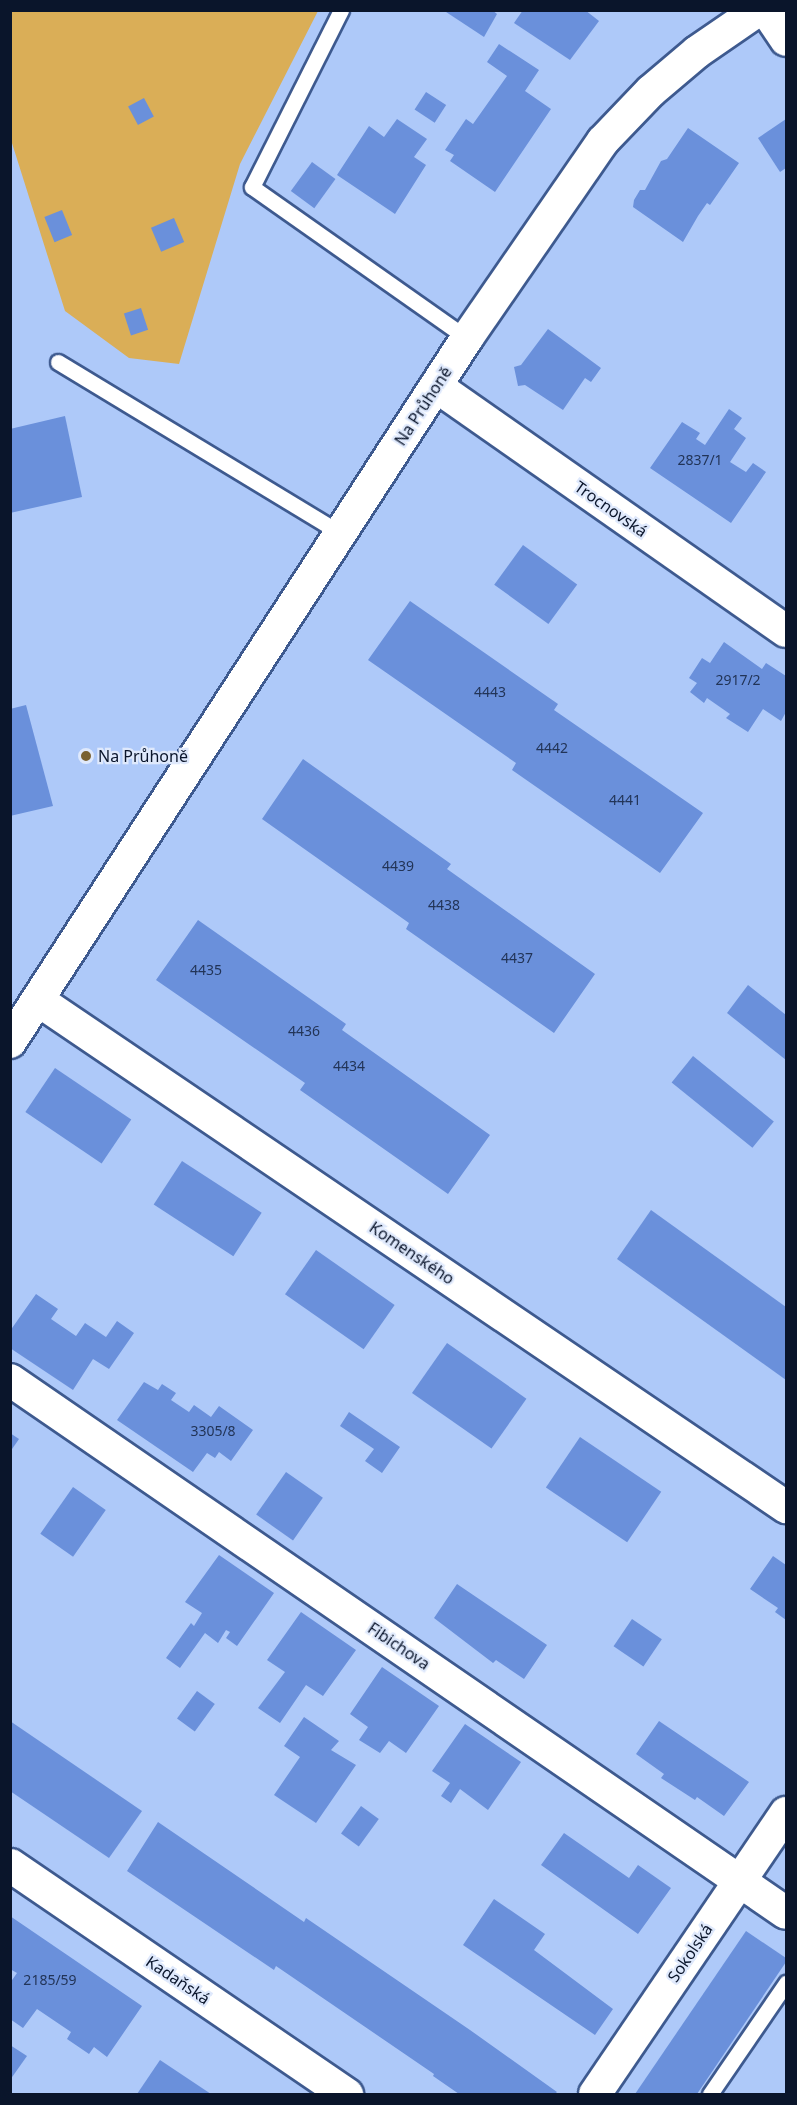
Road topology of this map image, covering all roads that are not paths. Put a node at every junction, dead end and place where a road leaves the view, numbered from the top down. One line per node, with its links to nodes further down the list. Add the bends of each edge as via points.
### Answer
1 (341, 10): 5 (lane, via 252,187)
2 (758, 10): 5 (street, Na Průhoně, via 697,52 651,91 603,141)
3 (766, 10): 4 (street)
4 (786, 40)
5 (467, 338): 7 (street, Na Průhoně)
6 (58, 362): 8 (lane)
7 (436, 386): 8 (street, Na Průhoně); 9 (street, Trocnovská)
8 (340, 534): 10 (street, Na Průhoně)
9 (786, 631)
10 (20, 1021): 12 (street, Komenského)
11 (10, 1380): 15 (street, Fibichova)
12 (786, 1507)
13 (786, 1813): 15 (street, Sokolská)
14 (10, 1865): 18 (street, Kadaňská)
15 (739, 1880): 16 (street, Fibichova); 19 (street, Sokolská)
16 (786, 1913)
17 (786, 1983): 20 (lane)
18 (346, 2094)
19 (595, 2094)
20 (710, 2094)

